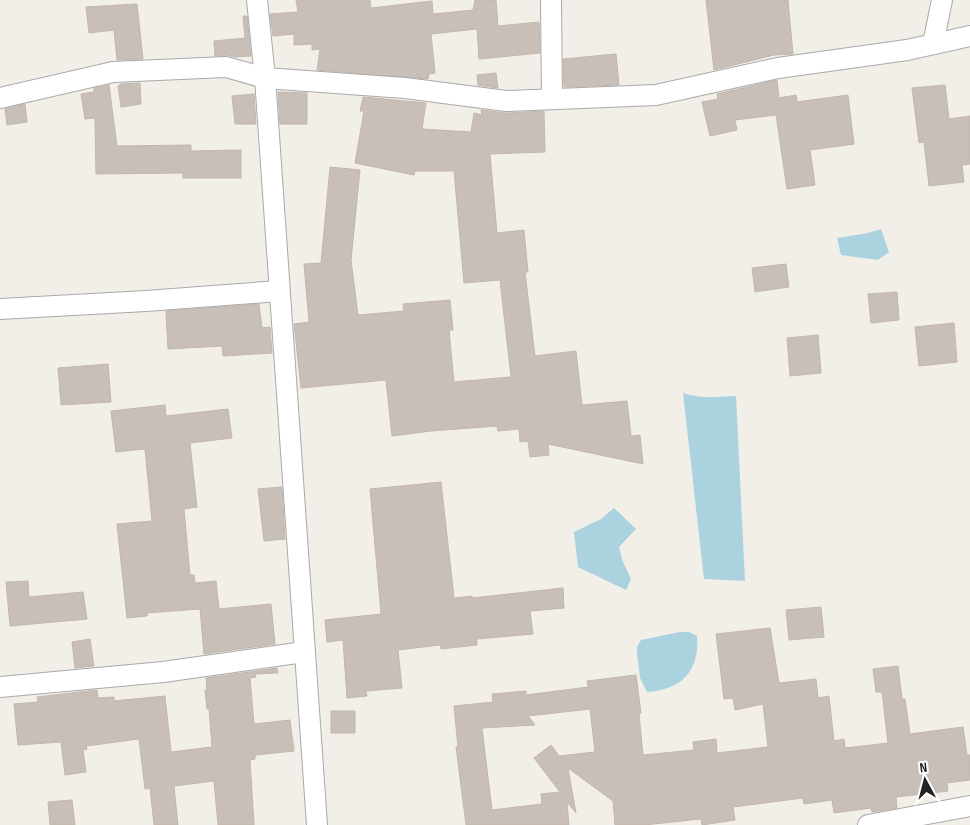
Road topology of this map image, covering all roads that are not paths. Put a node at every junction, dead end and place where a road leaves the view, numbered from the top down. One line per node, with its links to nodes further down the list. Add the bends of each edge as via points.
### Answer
1 (257, 0): 6 (street)
2 (551, 0): 8 (street)
3 (942, 0): 5 (street)
4 (970, 36): 5 (street)
5 (933, 44): 8 (street, via 778,68 656,94)
6 (264, 78): 7 (street, via 226,67 113,72); 8 (street, via 405,88 506,101); 9 (street)
7 (0, 98)
8 (552, 99)
9 (279, 292): 10 (street); 11 (street)
10 (0, 309)
11 (304, 652): 12 (street, via 163,672); 14 (street)
12 (0, 687)
13 (970, 806): 15 (street)
14 (316, 825)
15 (868, 825)

